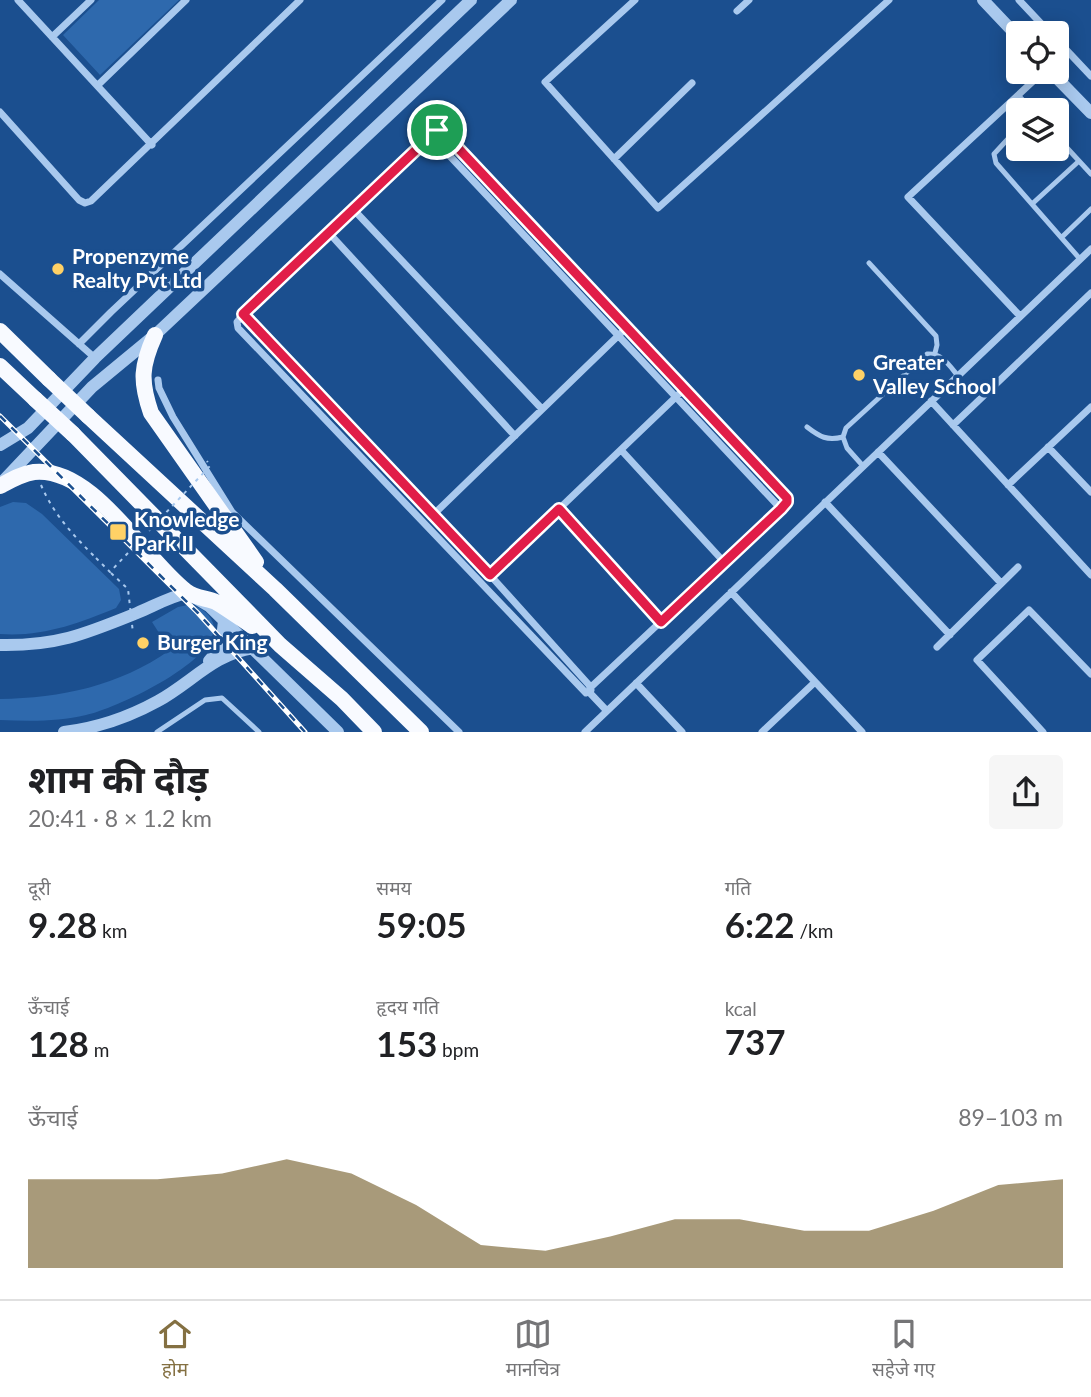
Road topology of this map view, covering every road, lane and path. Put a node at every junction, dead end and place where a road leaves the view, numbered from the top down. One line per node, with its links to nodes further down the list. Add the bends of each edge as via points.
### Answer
1 (18, 0): 16 (street)
2 (91, 0): 16 (street)
3 (186, 0): 22 (street)
4 (300, 0): 29 (street)
5 (442, 0): 52 (street)
6 (471, 0): 54 (street)
7 (512, 0): 50 (street)
8 (635, 0): 31 (street, via 545,82)
9 (749, 0): 13 (street)
10 (983, 0): 15 (street)
11 (1018, 0): 14 (street)
12 (884, 1): 31 (street, via 658,208)
13 (737, 11)
14 (1038, 21)
15 (1006, 24)
16 (52, 37): 22 (street)
17 (1069, 51): 18 (street)
18 (1089, 70)
19 (692, 83): 31 (street)
20 (1030, 84): 23 (street)
21 (1063, 84): 26 (street)
22 (98, 85): 29 (street)
23 (1018, 95): 24 (lane); 47 (street, via 908,197)
24 (1021, 98)
25 (0, 111): 29 (street, via 85,203)
26 (1091, 113)
27 (431, 136): 34 (street, via 442,131); 36 (street); 38 (street)
28 (1006, 139): 35 (lane, via 994,159)
29 (152, 145)
30 (1069, 150): 32 (lane)
31 (614, 159)
32 (1080, 161): 33 (lane); 35 (lane)
33 (1091, 174)
34 (510, 204): 38 (street); 48 (street)
35 (1032, 204): 40 (lane)
36 (353, 209): 39 (street); 62 (street)
37 (1091, 209): 40 (lane)
38 (502, 212): 51 (street)
39 (329, 233): 46 (street); 65 (street)
40 (1062, 237): 42 (lane)
41 (1091, 248): 42 (street)
42 (1080, 259): 47 (street)
43 (869, 263): 53 (lane, via 936,336)
44 (0, 274): 52 (street)
45 (1091, 293): 63 (street)
46 (243, 314): 80 (street); 102 (street, via 238,328 584,692)
47 (1020, 316): 56 (street)
48 (627, 327): 51 (street); 58 (street)
49 (0, 331): 87 (highway, bridge)
50 (155, 335): 74 (street, via 92,387); 87 (highway, via 144,369 143,390 151,413)
51 (619, 335): 59 (street); 62 (street)
52 (79, 344): 54 (street)
53 (935, 354): 56 (lane); 66 (lane, via 921,359 846,428)
54 (95, 358): 67 (street, via 27,428)
55 (0, 366): 95 (highway, bridge)
56 (958, 376): 60 (street)
57 (158, 380): 112 (street, via 173,417 232,512)
58 (685, 388): 59 (street); 79 (street, via 784,495 787,502)
59 (677, 396): 69 (street); 79 (street)
60 (931, 401): 63 (street); 70 (street)
61 (1091, 407): 68 (street)
62 (542, 410): 65 (street)
63 (953, 425): 75 (street)
64 (807, 427): 66 (lane, via 821,438)
65 (515, 436): 80 (street)
66 (843, 437): 72 (lane)
67 (0, 445)
68 (1048, 447): 75 (street); 76 (street)
69 (622, 451): 78 (street); 81 (street)
70 (878, 452): 72 (street); 86 (street)
71 (207, 461): 83 (path, bridge, via 211,467)
72 (863, 466): 77 (street)
73 (35, 472): 74 (highway); 83 (path, bridge, via 65,528); 89 (highway, via 77,484 96,499)
74 (0, 485)
75 (1008, 485): 85 (street)
76 (1091, 492)
77 (825, 502): 88 (street); 93 (street)
78 (559, 509): 84 (street); 91 (street)
79 (781, 509): 81 (street)
80 (433, 515): 84 (street)
81 (724, 562): 91 (street)
82 (1018, 567): 86 (street)
83 (110, 572): 92 (path, bridge, via 128,589)
84 (490, 575): 102 (street)
85 (1091, 575)
86 (1001, 583): 93 (street)
87 (275, 589): 111 (highway)
88 (731, 592): 100 (street); 101 (street)
89 (187, 593): 90 (street); 94 (street, via 69,639); 95 (highway, via 215,602)
90 (224, 621): 97 (street); 98 (street, via 220,647)
91 (661, 622): 102 (street)
92 (133, 633)
93 (950, 635): 96 (street)
94 (0, 645)
95 (280, 645): 110 (highway)
96 (937, 647)
97 (253, 648): 98 (street, via 238,650); 109 (street)
98 (205, 667): 104 (street, via 159,701)
99 (1091, 674): 117 (street, via 1029,610 977,660)
100 (815, 682): 115 (street); 116 (street)
101 (636, 683): 103 (street); 114 (street)
102 (590, 690): 103 (street)
103 (607, 711): 113 (street)
104 (102, 728): 105 (street)
105 (78, 731): 106 (street)
106 (64, 732)
107 (158, 732): 108 (lane, via 205,701 222,698)
108 (259, 732)
109 (338, 732)
110 (374, 732)
111 (421, 732)
112 (459, 732)
113 (585, 732)
114 (682, 732)
115 (762, 732)
116 (862, 732)
117 (1043, 732)

